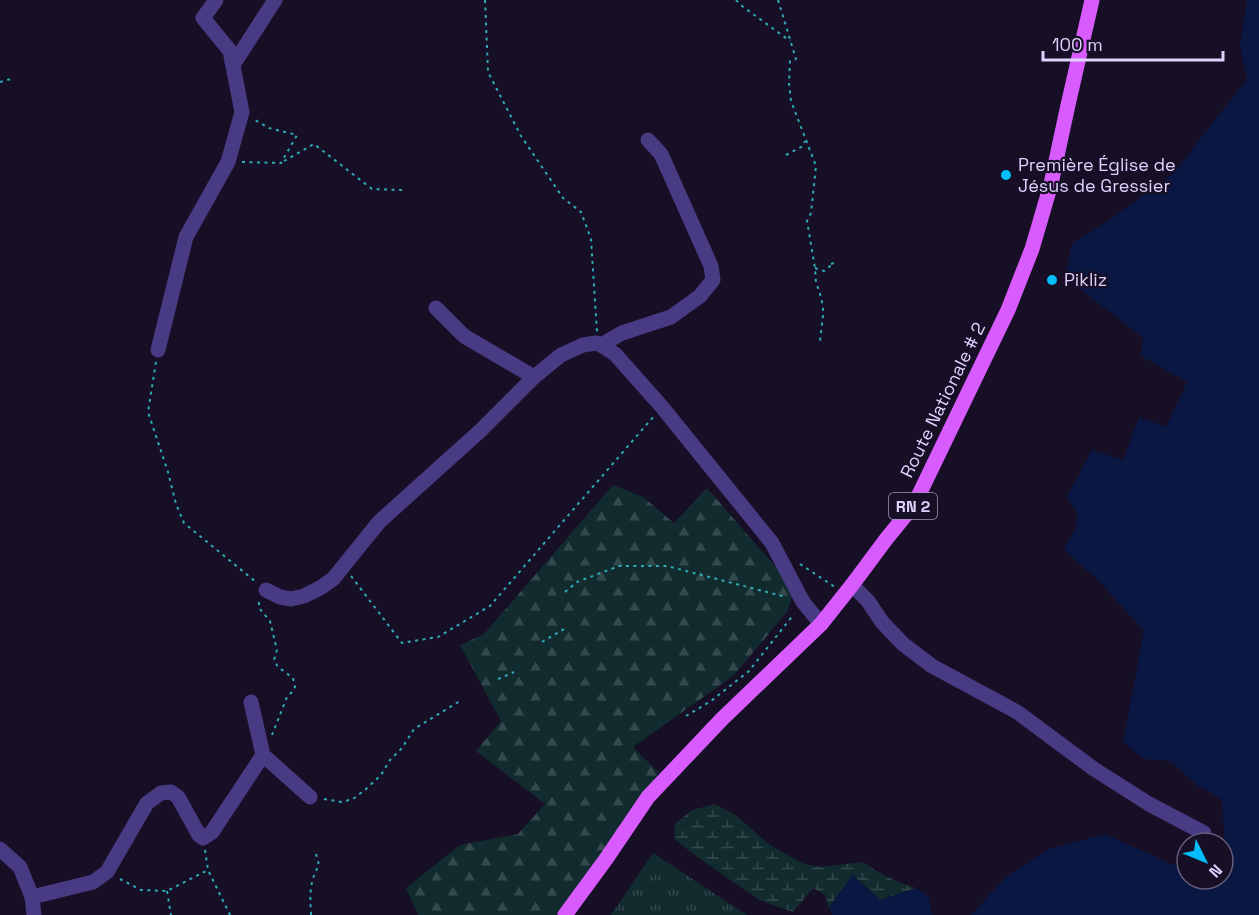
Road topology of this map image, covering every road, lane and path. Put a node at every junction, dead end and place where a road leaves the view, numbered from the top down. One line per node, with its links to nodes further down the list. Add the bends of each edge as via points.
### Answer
1 (216, 0): 8 (street, via 203,18 230,51)
2 (275, 0): 8 (street)
3 (485, 0): 22 (path, via 488,72 521,136 563,198 581,212 591,239)
4 (736, 0): 7 (path)
5 (777, 0): 7 (path)
6 (1092, 0): 29 (main road, Route Nationale # 2 / RN 2, via 1051,184 1032,249 1008,310 914,505)
7 (790, 40): 13 (path, via 796,59 789,66 791,100)
8 (233, 65): 11 (street)
9 (11, 79): 10 (path)
10 (0, 82)
11 (242, 112): 15 (street); 16 (path, via 269,128 297,135)
12 (648, 140): 22 (street, via 661,154 711,266 712,280 700,296 671,317)
13 (805, 141): 14 (path); 19 (path, via 816,166 807,221)
14 (786, 155)
15 (228, 162): 16 (path); 23 (street, via 186,237)
16 (281, 163): 17 (path, via 314,144 372,189)
17 (402, 190)
18 (831, 264): 19 (path, via 834,263 824,271)
19 (815, 268): 21 (path, via 824,316)
20 (436, 308): 24 (street, via 464,336)
21 (820, 341)
22 (598, 344): 24 (street, via 583,345 561,355); 25 (street, via 615,354)
23 (158, 350): 28 (path, via 148,412 184,523)
24 (534, 377): 27 (street, via 379,522)
25 (662, 407): 27 (path, via 490,606 438,637 402,643); 31 (street, via 772,543)
26 (799, 564): 29 (path)
27 (344, 567): 28 (street, via 320,588 291,600)
28 (266, 590): 40 (path, via 258,598 259,608 270,621 276,650 274,660 294,678 295,687)
29 (849, 590): 32 (main road, Route Nationale # 2 / RN 2); 43 (street, via 868,601 903,644 932,666 1017,712 1094,769)
30 (565, 592): 31 (path, via 577,582 619,566 666,566)
31 (803, 602): 32 (street); 39 (path, via 749,671)
32 (821, 624): 55 (main road, Route Nationale # 2 / RN 2, via 648,797)
33 (564, 629): 34 (path)
34 (542, 642)
35 (514, 672): 36 (path)
36 (498, 679)
37 (460, 701): 42 (path, via 414,729 381,775 353,799 341,802)
38 (251, 702): 41 (street)
39 (686, 716)
40 (272, 735)
41 (263, 755): 42 (street); 44 (street, via 212,832)
42 (310, 796)
43 (1200, 831)
44 (203, 838): 47 (path); 48 (street, via 178,797 171,792 161,793 147,803)
45 (0, 849): 50 (street, via 21,867)
46 (316, 854): 54 (path, via 319,865 310,889)
47 (208, 870): 49 (path); 53 (path)
48 (107, 872): 49 (path, via 141,890); 50 (street, via 93,882)
49 (167, 891): 52 (path)
50 (32, 897): 51 (street)
51 (34, 915)
52 (171, 915)
53 (230, 915)
54 (311, 915)
55 (565, 915)

